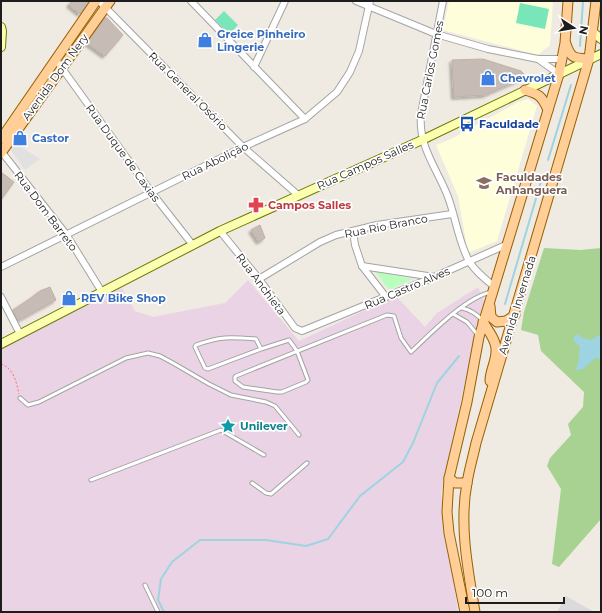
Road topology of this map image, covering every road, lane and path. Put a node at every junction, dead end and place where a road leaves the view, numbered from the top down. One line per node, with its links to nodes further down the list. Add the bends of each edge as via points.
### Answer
1 (96, 1): 20 (main road, Avenida Dom Nery)
2 (191, 1): 21 (street)
3 (285, 1): 21 (street)
4 (356, 1): 9 (street)
5 (443, 1): 12 (street, Rua Carlos Gomes)
6 (568, 1): 14 (main road)
7 (596, 1): 11 (main road, Avenida Invernada)
8 (105, 3): 20 (main road, Avenida Dom Nery); 28 (street, Rua General Osório)
9 (370, 4): 12 (street); 25 (street, Rua Abolição, via 359,51 350,72 337,92)
10 (1, 27): 15 (main road)
11 (593, 32): 13 (main road); 19 (main road, Avenida Invernada)
12 (436, 34): 17 (street, via 488,49); 27 (street, Rua Carlos Gomes, via 421,114)
13 (601, 38)
14 (565, 43): 18 (main road); 19 (main road, via 571,56)
15 (1, 47)
16 (601, 54): 19 (main road, Rua Campos Salles)
17 (538, 59): 18 (street); 22 (street)
18 (562, 59): 22 (main road)
19 (589, 59): 22 (main road, Rua Campos Salles); 50 (main road, Avenida Invernada)
20 (59, 63): 26 (main road, Avenida Dom Nery); 29 (main road, Avenida Dom Nery); 30 (street, Rua Duque de Caxias)
21 (254, 67): 25 (street)
22 (559, 74): 23 (main road, Rua Campos Salles); 24 (main road)
23 (525, 90): 24 (main road, via 538,94); 27 (main road, Rua Campos Salles)
24 (548, 110): 37 (main road)
25 (305, 119): 28 (street, Rua Abolição)
26 (1, 139)
27 (422, 140): 31 (main road, Rua Campos Salles); 32 (street, Rua Carlos Gomes, via 448,198)
28 (243, 147): 30 (street, Rua Abolição); 31 (street, Rua General Osório)
29 (1, 152): 35 (street, Rua Dom Barreto)
30 (152, 193): 35 (street, Rua Abolição); 36 (street, Rua Duque de Caxias)
31 (298, 195): 33 (main road, Rua Campos Salles)
32 (452, 214): 34 (street, Rua Rio Branco); 38 (street, Rua Carlos Gomes)
33 (220, 231): 36 (main road, Rua Campos Salles); 42 (street, Rua Anchieta)
34 (353, 231): 39 (street); 42 (street, Rua Rio Branco, via 320,242)
35 (66, 234): 40 (street, Rua Abolição); 44 (street, Rua Dom Barreto)
36 (192, 244): 44 (main road, Rua Campos Salles)
37 (508, 244): 38 (street, Rua Castro Alves); 43 (main road)
38 (470, 262): 41 (street, Rua Castro Alves); 43 (street, Rua Carlos Gomes)
39 (362, 266): 41 (street); 46 (street)
40 (1, 267)
41 (434, 277): 46 (street, Rua Castro Alves)
42 (259, 279): 52 (street, Rua Anchieta, via 295,328)
43 (494, 289): 47 (main road); 48 (lane)
44 (102, 292): 53 (main road, Rua Campos Salles)
45 (1, 297): 53 (street)
46 (386, 297): 52 (street, Rua Castro Alves)
47 (490, 301): 50 (main road, via 491,317 497,322 506,321); 51 (main road)
48 (462, 308): 49 (lane); 51 (lane, via 470,310)
49 (453, 314): 54 (lane, via 475,329); 58 (lane, via 411,352 401,338 394,316 391,315)
50 (515, 315): 60 (main road, Avenida Invernada)
51 (483, 322): 54 (main road); 55 (main road)
52 (306, 330)
53 (20, 334): 56 (main road, Rua Campos Salles)
54 (479, 337): 55 (main road); 65 (main road)
55 (492, 338): 60 (main road, via 496,348 490,375)
56 (1, 344)
57 (260, 349): 57 (lane, via 256,339 228,337 195,347 205,368 208,369); 58 (lane, via 287,340 292,342)
58 (297, 351): 58 (lane, via 308,378 306,382 278,392 243,387 234,379)
59 (1, 364): 61 (path, via 8,367 14,376)
60 (490, 394): 68 (main road, Avenida Invernada)
61 (20, 398): 62 (lane, via 28,405 39,402 126,358 148,353 160,356 231,395 276,406)
62 (298, 435)
63 (264, 455): 66 (lane, via 221,430)
64 (307, 463): 67 (lane, via 271,494)
65 (449, 478): 68 (main road, via 455,483); 69 (main road)
66 (91, 480)
67 (252, 483)
68 (467, 483): 70 (main road, Avenida Invernada, via 464,522)
69 (448, 520): 70 (main road, via 461,557); 73 (main road)
70 (467, 557): 74 (main road, Avenida Invernada)
71 (145, 585): 72 (lane)
72 (158, 612)
73 (465, 612)
74 (475, 612)

